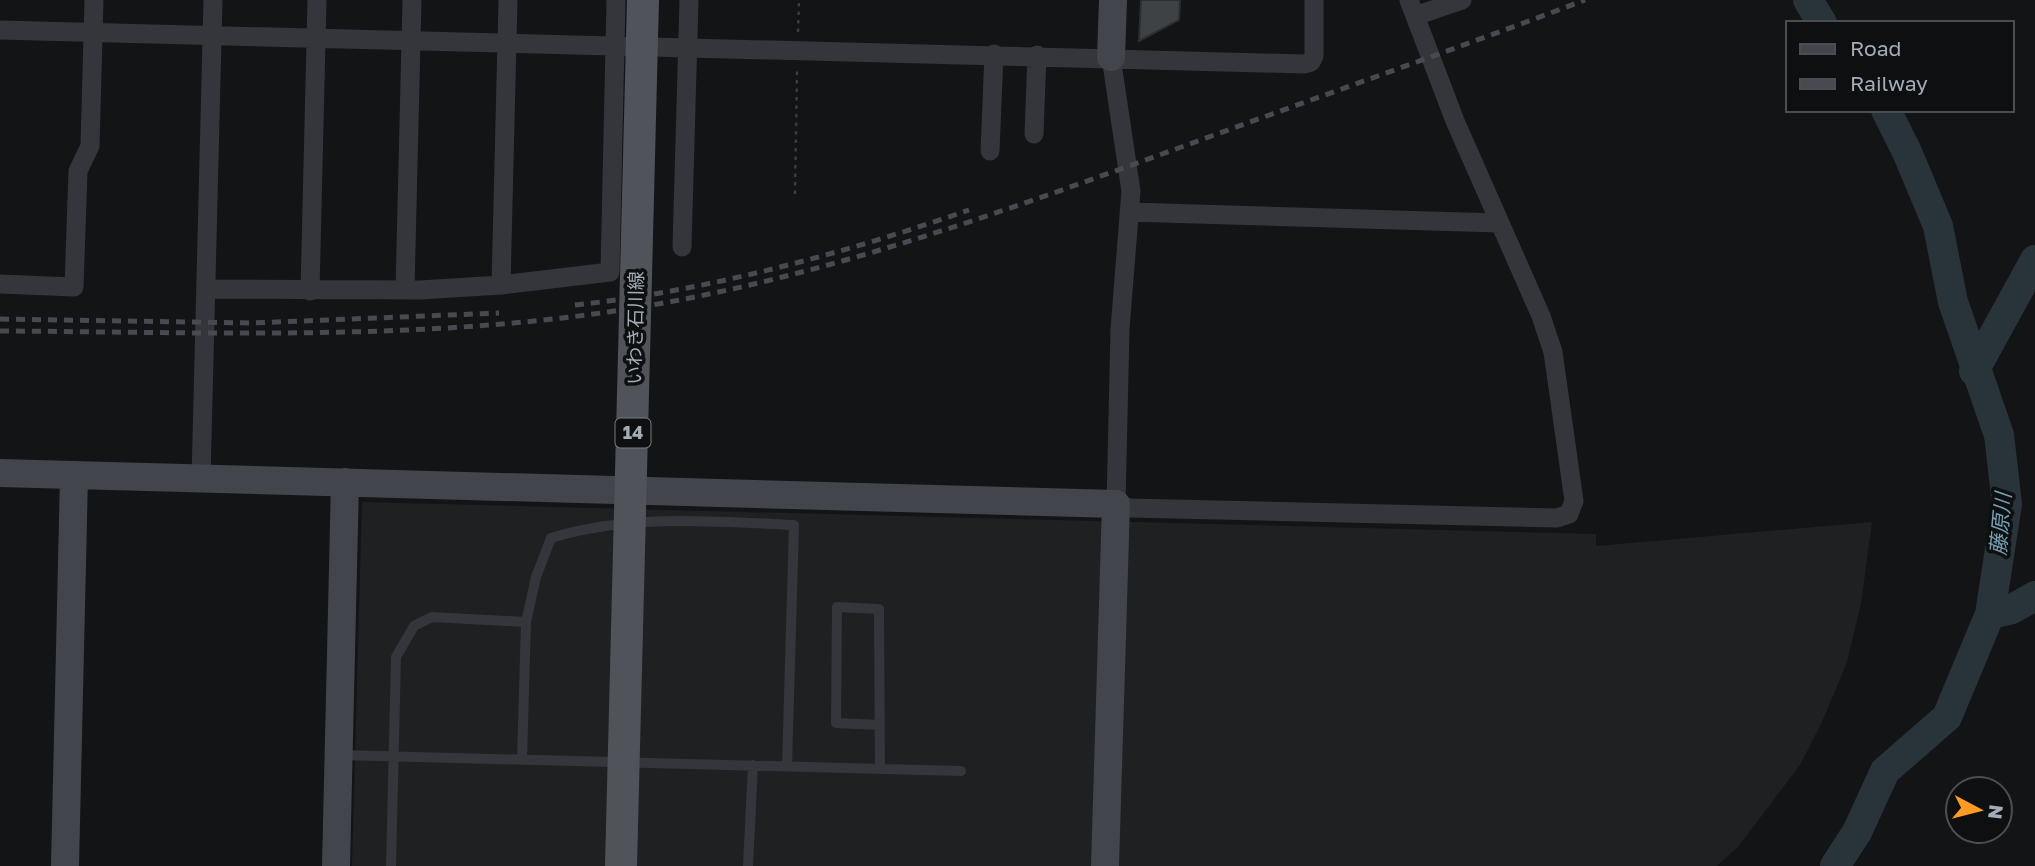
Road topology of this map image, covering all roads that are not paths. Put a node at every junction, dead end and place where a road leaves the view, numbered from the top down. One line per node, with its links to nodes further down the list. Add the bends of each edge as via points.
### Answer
1 (94, 0): 15 (street)
2 (213, 0): 16 (street)
3 (317, 0): 17 (street)
4 (412, 0): 18 (street)
5 (508, 0): 19 (street)
6 (616, 0): 20 (street)
7 (643, 0): 52 (main road, いわき石川線 / 14, bridge)
8 (663, 0): 53 (main road, いわき石川線 / 14)
9 (689, 0): 21 (street)
10 (1113, 0): 24 (street)
11 (1314, 0): 24 (street, via 1314,56 1304,64)
12 (1462, 0): 13 (street)
13 (1412, 8): 28 (street)
14 (0, 30): 15 (street)
15 (94, 33): 16 (street); 30 (street, via 90,146 78,171 74,287)
16 (212, 36): 17 (street); 32 (street)
17 (316, 38): 18 (street); 34 (street)
18 (411, 41): 19 (street); 33 (street)
19 (507, 43): 20 (street); 31 (street)
20 (615, 46): 21 (street); 31 (street, via 610,272)
21 (687, 48): 22 (street); 29 (street)
22 (994, 54): 23 (street); 26 (street)
23 (1037, 55): 24 (street); 25 (street)
24 (1111, 57): 27 (street, via 1131,191)
25 (1034, 134)
26 (990, 152)
27 (1129, 212): 28 (street); 39 (street, via 1119,329)
28 (1499, 223): 39 (street, via 1553,352 1574,501 1569,514 1544,518 1130,508)
29 (682, 247)
30 (0, 284)
31 (501, 285): 33 (street)
32 (208, 289): 34 (street); 37 (street)
33 (405, 289): 34 (street)
34 (310, 291)
35 (0, 473): 36 (street)
36 (74, 476): 37 (street); 49 (street)
37 (201, 478): 38 (street)
38 (345, 482): 39 (street); 42 (street)
39 (1116, 504): 55 (street)
40 (526, 622): 43 (lane, via 432,617 414,625 396,657); 44 (lane); 46 (lane, via 551,538 601,524 699,520 794,525)
41 (880, 725): 41 (lane, via 879,609 837,607 836,723); 47 (lane)
42 (339, 755): 43 (lane); 50 (street)
43 (393, 756): 44 (lane); 51 (lane)
44 (522, 759): 45 (lane)
45 (753, 765): 46 (lane); 54 (lane)
46 (787, 766): 47 (lane)
47 (880, 769): 48 (lane)
48 (961, 771)
49 (65, 866)
50 (336, 866)
51 (391, 866)
52 (621, 866)
53 (642, 866)
54 (748, 866)
55 (1105, 866)

